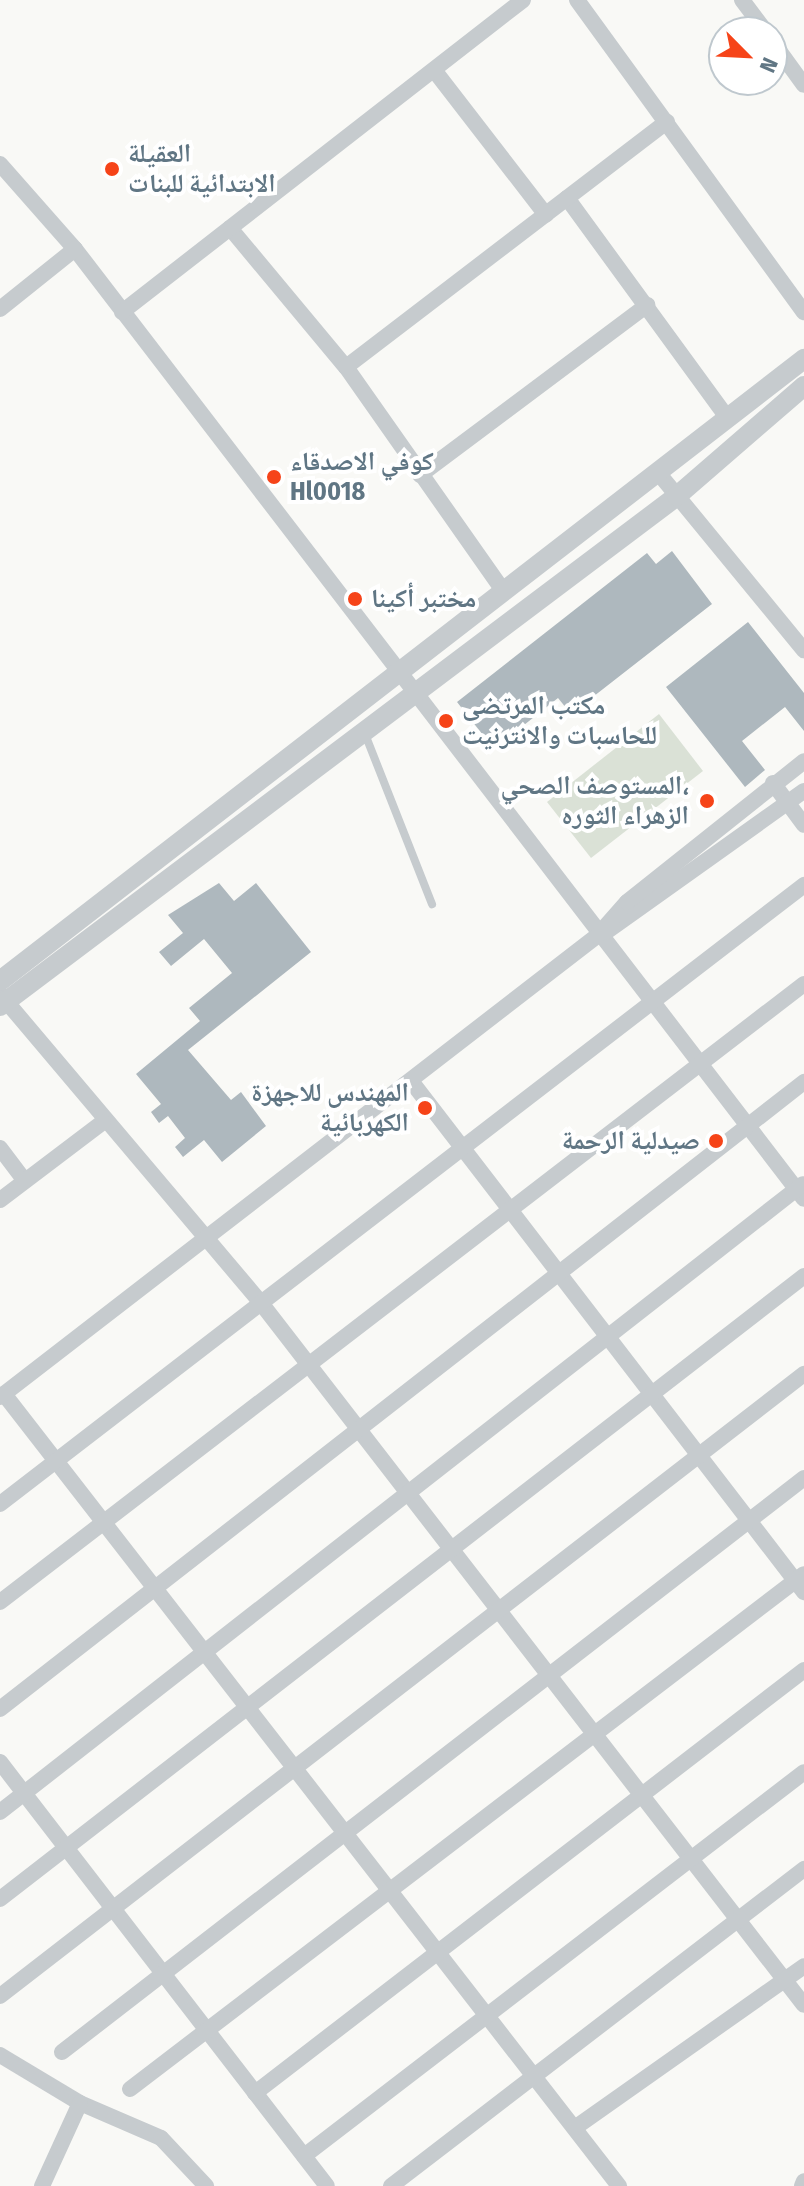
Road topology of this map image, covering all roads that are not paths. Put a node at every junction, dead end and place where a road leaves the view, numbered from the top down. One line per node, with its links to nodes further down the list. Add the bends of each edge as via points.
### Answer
1 (523, 0): 4 (street)
2 (577, 0): 6 (street)
3 (788, 63): 5 (street)
4 (434, 70): 9 (street); 10 (street)
5 (804, 85)
6 (667, 122): 8 (street); 15 (street)
7 (2, 170): 11 (street)
8 (567, 198): 9 (street); 12 (street)
9 (546, 215): 17 (street)
10 (230, 228): 14 (street); 17 (street)
11 (75, 249): 13 (street); 14 (street)
12 (647, 305): 20 (street); 21 (street)
13 (0, 309)
14 (122, 312): 26 (street)
15 (804, 312)
16 (804, 359): 18 (street)
17 (346, 367): 21 (street)
18 (784, 373): 19 (street); 20 (street)
19 (801, 393): 23 (street)
20 (728, 419): 22 (street)
21 (420, 475): 24 (street)
22 (660, 475): 23 (street); 24 (street)
23 (677, 496): 25 (street); 27 (street)
24 (503, 590): 26 (street)
25 (804, 650)
26 (394, 674): 27 (street); 37 (street)
27 (409, 694): 28 (street); 36 (street)
28 (364, 730): 35 (lane); 39 (street)
29 (801, 770): 30 (street)
30 (773, 783): 32 (street); 36 (street, via 627,902)
31 (804, 791): 32 (street)
32 (788, 802): 33 (street); 36 (street, via 638,915)
33 (804, 825)
34 (804, 885): 40 (street)
35 (432, 904)
36 (597, 936): 40 (street); 42 (street)
37 (0, 981)
38 (804, 984): 41 (street)
39 (2, 1001): 44 (street)
40 (651, 1003): 41 (street); 47 (street)
41 (699, 1065): 45 (street); 51 (street)
42 (411, 1081): 47 (street); 52 (street)
43 (804, 1082): 45 (street)
44 (103, 1122): 48 (street); 52 (street)
45 (747, 1126): 49 (street); 53 (street)
46 (0, 1148): 48 (street)
47 (461, 1149): 51 (street); 55 (street)
48 (25, 1181): 50 (street)
49 (801, 1190): 56 (street)
50 (0, 1200)
51 (509, 1211): 53 (street); 57 (street)
52 (205, 1240): 55 (street); 60 (street)
53 (557, 1274): 56 (street); 61 (street)
54 (804, 1276): 59 (street)
55 (261, 1303): 57 (street); 63 (street)
56 (607, 1337): 59 (street); 65 (street)
57 (309, 1365): 61 (street); 68 (street)
58 (804, 1374): 62 (street)
59 (650, 1395): 62 (street); 69 (street)
60 (2, 1396): 63 (street)
61 (359, 1429): 65 (street); 71 (street)
62 (698, 1456): 67 (street); 73 (street)
63 (56, 1461): 66 (street); 68 (street)
64 (804, 1478): 67 (street)
65 (408, 1492): 69 (street); 74 (street)
66 (0, 1504)
67 (748, 1521): 70 (street); 76 (street)
68 (104, 1522): 71 (street); 72 (street)
69 (450, 1548): 73 (street); 77 (street)
70 (801, 1583): 79 (street)
71 (155, 1588): 74 (street); 78 (street)
72 (0, 1602)
73 (498, 1610): 76 (street); 81 (street)
74 (205, 1651): 77 (street); 83 (street)
75 (804, 1670): 84 (street)
76 (548, 1675): 79 (street); 86 (street)
77 (247, 1705): 81 (street); 87 (street)
78 (0, 1709)
79 (596, 1735): 84 (street); 90 (street)
80 (0, 1762): 83 (street)
81 (295, 1766): 86 (street); 92 (street)
82 (804, 1772): 88 (street)
83 (25, 1793): 85 (street); 87 (street)
84 (641, 1796): 88 (street); 94 (street)
85 (0, 1812)
86 (345, 1831): 90 (street); 96 (street)
87 (64, 1845): 91 (street); 92 (street)
88 (691, 1859): 93 (street); 100 (street)
89 (804, 1869): 93 (street)
90 (392, 1891): 94 (street); 101 (street)
91 (0, 1899)
92 (111, 1907): 96 (street); 98 (street)
93 (737, 1920): 97 (street); 104 (street)
94 (439, 1951): 100 (street); 106 (street)
95 (804, 1966): 97 (street)
96 (162, 1972): 101 (street); 102 (street)
97 (784, 1982): 99 (street); 108 (street)
98 (0, 1996)
99 (804, 2005)
100 (489, 2014): 104 (street); 109 (street)
101 (209, 2032): 105 (street); 106 (street)
102 (62, 2052)
103 (0, 2055): 107 (street)
104 (536, 2075): 108 (street); 113 (street)
105 (130, 2089)
106 (255, 2093): 109 (street)
107 (80, 2103): 110 (street); 111 (street, via 161,2138)
108 (576, 2127): 114 (street)
109 (304, 2156): 112 (street)
110 (42, 2186)
111 (206, 2186)
112 (327, 2186)
113 (391, 2186)
114 (619, 2186)

